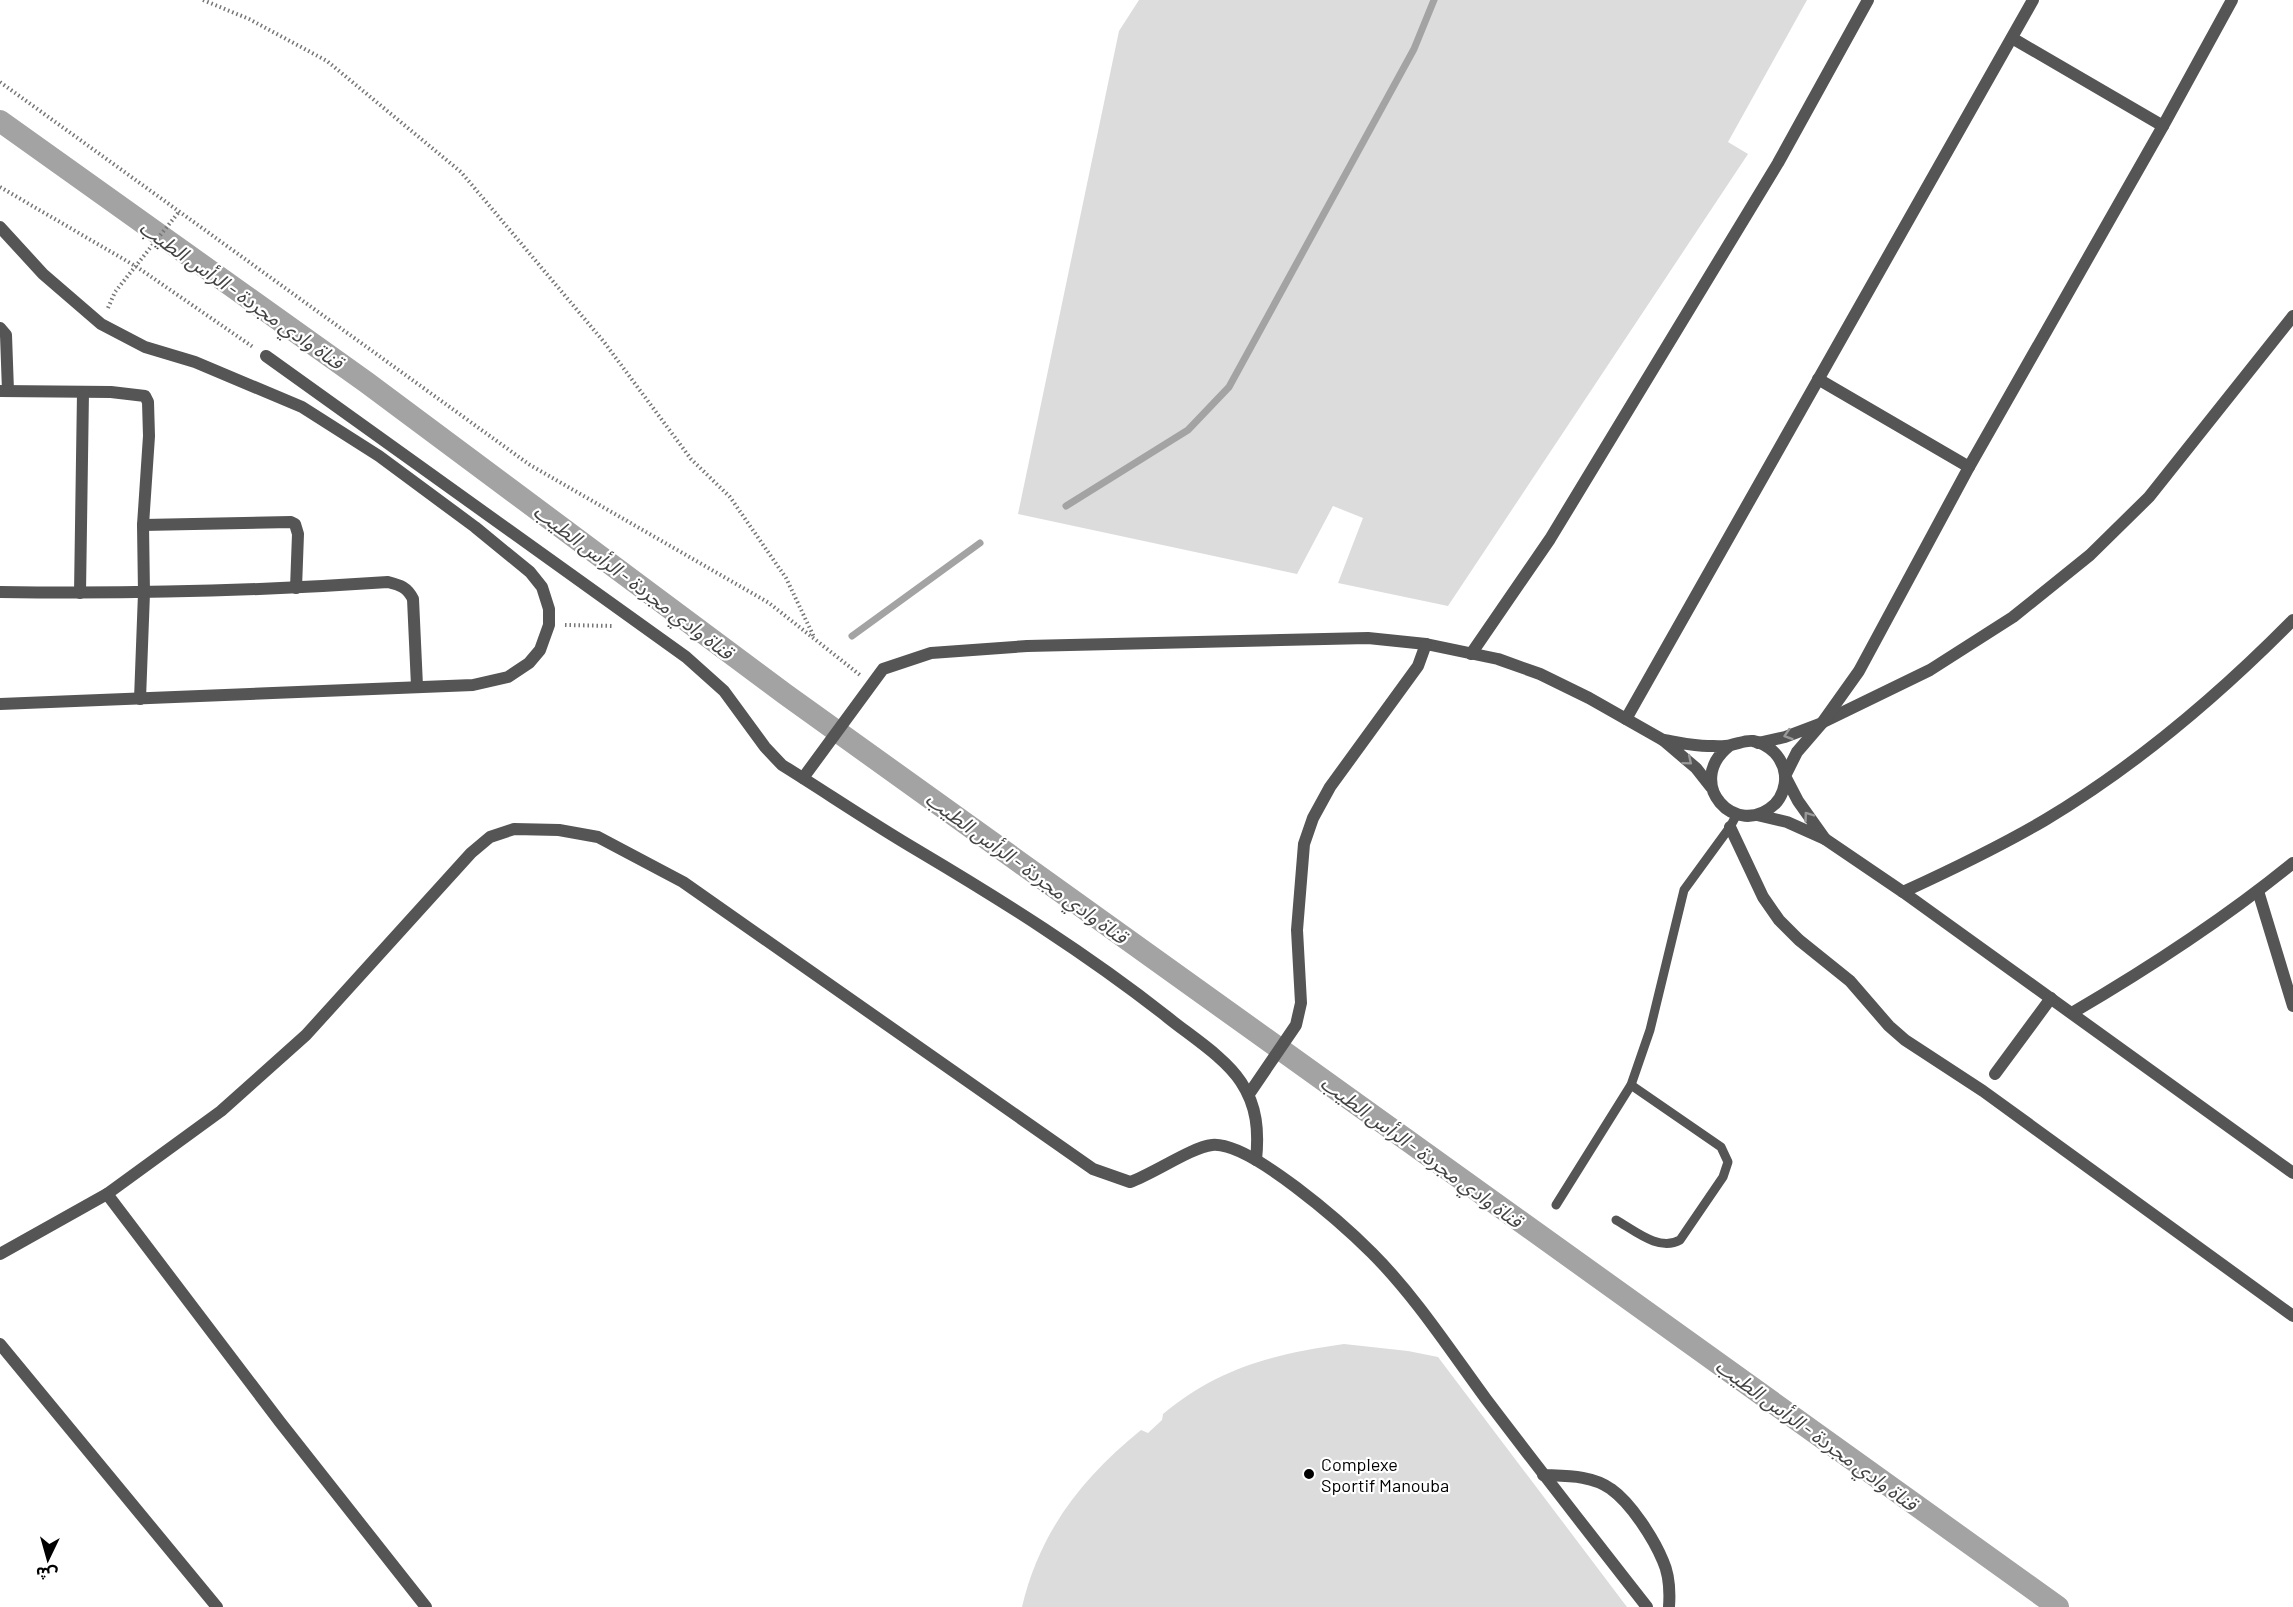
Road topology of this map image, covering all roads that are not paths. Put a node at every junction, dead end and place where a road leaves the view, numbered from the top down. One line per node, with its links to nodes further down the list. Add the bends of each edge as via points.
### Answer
1 (1868, 0): 21 (street, via 1778,163 1562,519)
2 (2033, 0): 4 (street)
3 (2232, 0): 5 (street)
4 (2012, 38): 5 (street); 10 (street)
5 (2163, 126): 13 (street)
6 (0, 227): 22 (street, via 43,274 101,324 145,347 195,362 302,406 379,456 530,572 546,597 549,625 540,650 529,663 508,677 473,685)
7 (2293, 316): 26 (street, via 2150,497 2090,555 2013,617 1930,670)
8 (0, 328): 11 (street, via 6,334)
9 (266, 356): 31 (street, via 706,673 765,747 782,765)
10 (1818, 379): 13 (street); 25 (street)
11 (4, 391): 12 (street)
12 (83, 392): 14 (street, via 142,394 148,402); 17 (street)
13 (1970, 467): 26 (street, via 1859,670)
14 (143, 525): 15 (street, via 291,522 298,534); 18 (street)
15 (296, 588): 18 (street); 22 (street, via 388,582 409,591 414,606)
16 (0, 592): 17 (street)
17 (80, 593): 18 (street)
18 (144, 593): 23 (street)
19 (2293, 620): 39 (street, via 2238,675 2113,776 1986,853)
20 (1426, 645): 21 (street); 31 (street, via 1368,638 1027,646 931,653 884,669); 45 (street, via 1418,666 1330,787 1313,818 1304,844 1301,872 1297,930 1301,1003 1296,1025)
21 (1471, 654): 25 (street, via 1498,659 1540,675)
22 (417, 686): 23 (street)
23 (140, 699): 24 (street)
24 (0, 704)
25 (1626, 719): 27 (street)
26 (1822, 723): 28 (street, one-way to 28); 30 (street, via 1797,752)
27 (1662, 740): 29 (street); 32 (street, one-way to 32)
28 (1758, 743): 29 (street); 30 (street, via 1775,753)
29 (1729, 746): 32 (street, via 1714,763)
30 (1785, 776): 34 (street, via 1778,801); 36 (street, one-way to 30)
31 (803, 778): 45 (street, via 1079,951 1228,1066)
32 (1711, 786): 33 (street, via 1723,807)
33 (1737, 814): 34 (street); 35 (lane)
34 (1757, 815): 36 (street, via 1787,822)
35 (1730, 827): 44 (lane, via 1684,890 1650,1030); 52 (street, via 1763,897 1779,920 1850,981 1905,1040 1983,1091)
36 (1825, 839): 39 (street)
37 (2293, 863): 38 (street)
38 (2259, 891): 41 (street); 42 (street, via 2192,940)
39 (1903, 892): 40 (street)
40 (2051, 998): 42 (street); 43 (street)
41 (2293, 1006)
42 (2072, 1013): 47 (street)
43 (1995, 1074)
44 (1631, 1085): 49 (lane); 50 (lane, via 1720,1147 1728,1162 1723,1177 1680,1240 1662,1245)
45 (1249, 1094): 46 (street, via 1257,1124)
46 (1256, 1160): 48 (street, via 1213,1144 1130,1182 1093,1169 683,882 598,837 559,830 514,829 490,837 471,853 306,1035 221,1111); 54 (street, via 1324,1209 1372,1253 1418,1307)
47 (2293, 1173)
48 (107, 1194): 51 (street); 56 (street)
49 (1556, 1205)
50 (1616, 1220)
51 (0, 1254)
52 (2293, 1316)
53 (0, 1344): 55 (street)
54 (1543, 1475): 57 (street); 58 (street, via 1593,1480 1611,1489 1628,1505 1664,1562)
55 (217, 1607)
56 (426, 1607)
57 (1647, 1607)
58 (1669, 1607)

